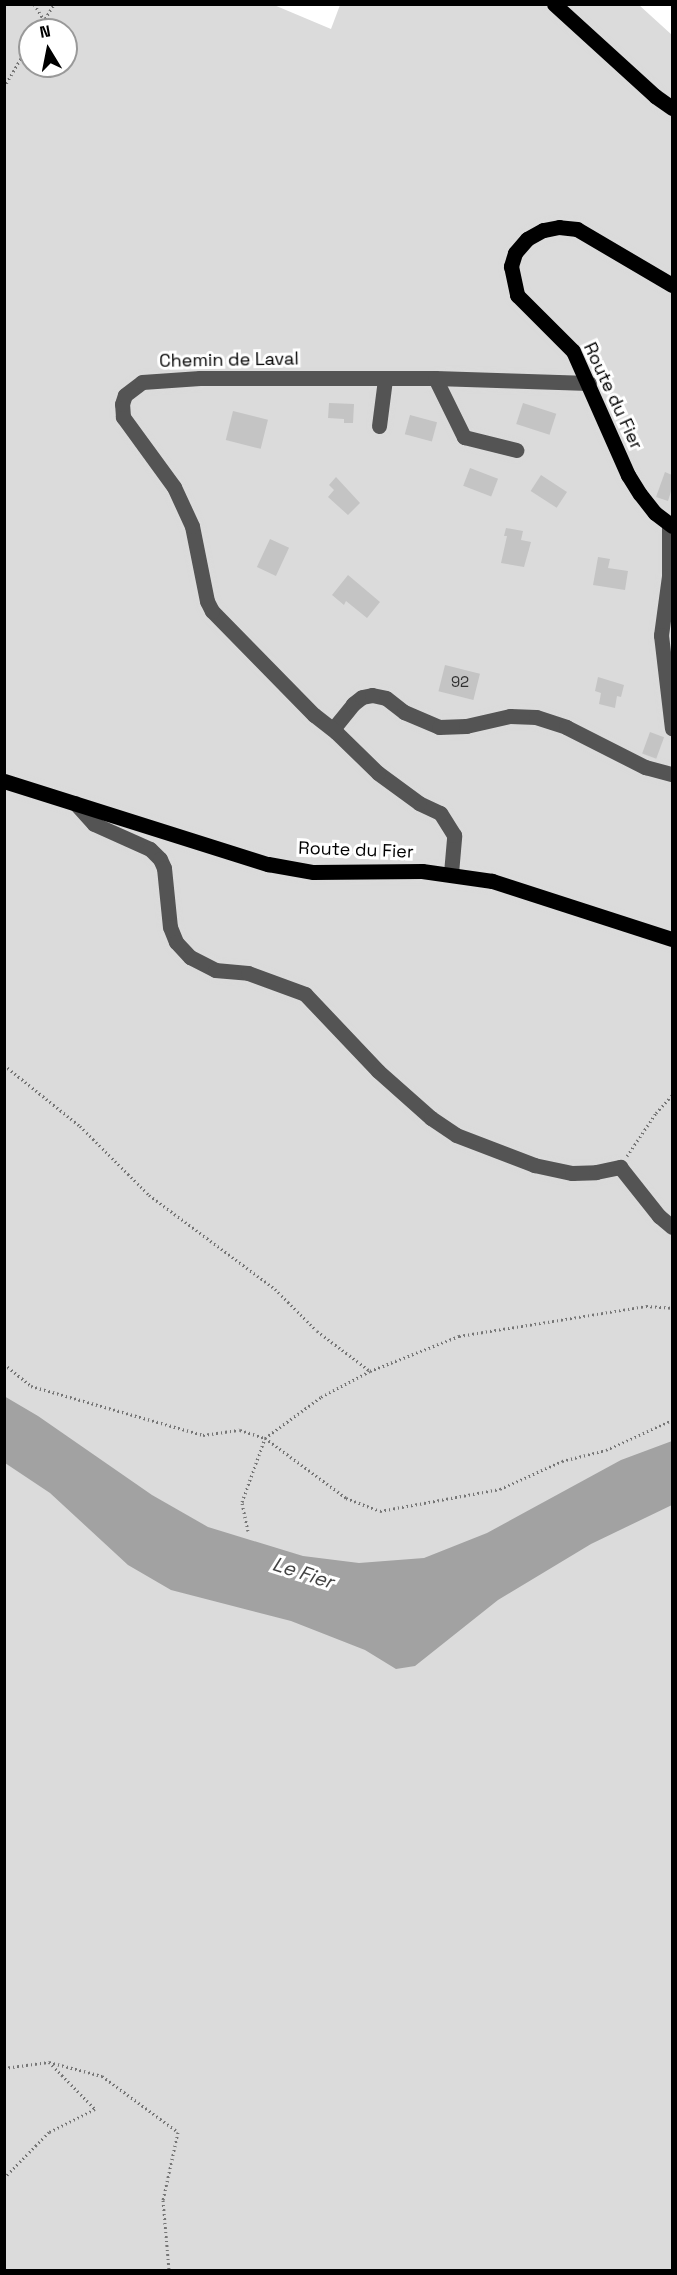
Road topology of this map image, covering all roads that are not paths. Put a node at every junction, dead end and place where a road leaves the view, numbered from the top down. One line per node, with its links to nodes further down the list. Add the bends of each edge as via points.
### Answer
1 (554, 4): 2 (main road)
2 (672, 108)
3 (672, 285): 6 (main road, Route du Fier, via 577,229 543,230 527,239 515,253 511,266 517,295 573,351)
4 (435, 378): 5 (street, Chemin de Laval); 6 (street, Chemin de Laval); 8 (street, via 464,437)
5 (385, 379): 7 (street); 11 (street, Chemin de Laval, via 151,380 125,395 122,404 123,417 174,487 192,526 212,611 314,715)
6 (589, 383): 9 (main road, Route du Fier, via 628,475 655,513)
7 (379, 426)
8 (516, 450)
9 (671, 525): 10 (street, via 661,635)
10 (672, 728)
11 (333, 729): 12 (street, via 353,704 372,695 386,698 418,720 439,727 466,726 510,716 536,717 566,727 645,766); 15 (street, Chemin de Laval, via 378,773 440,813 454,836)
12 (672, 774)
13 (4, 782): 14 (main road, Route du Fier)
14 (75, 803): 15 (main road, Route du Fier, via 279,866 313,872); 17 (street, via 94,824 150,849 160,859 170,927 176,942 190,957 215,970 248,974 305,994 378,1071 456,1135 534,1164 572,1173 620,1167)
15 (451, 873): 16 (main road, Route du Fier, via 492,881)
16 (672, 939)
17 (672, 1227)

